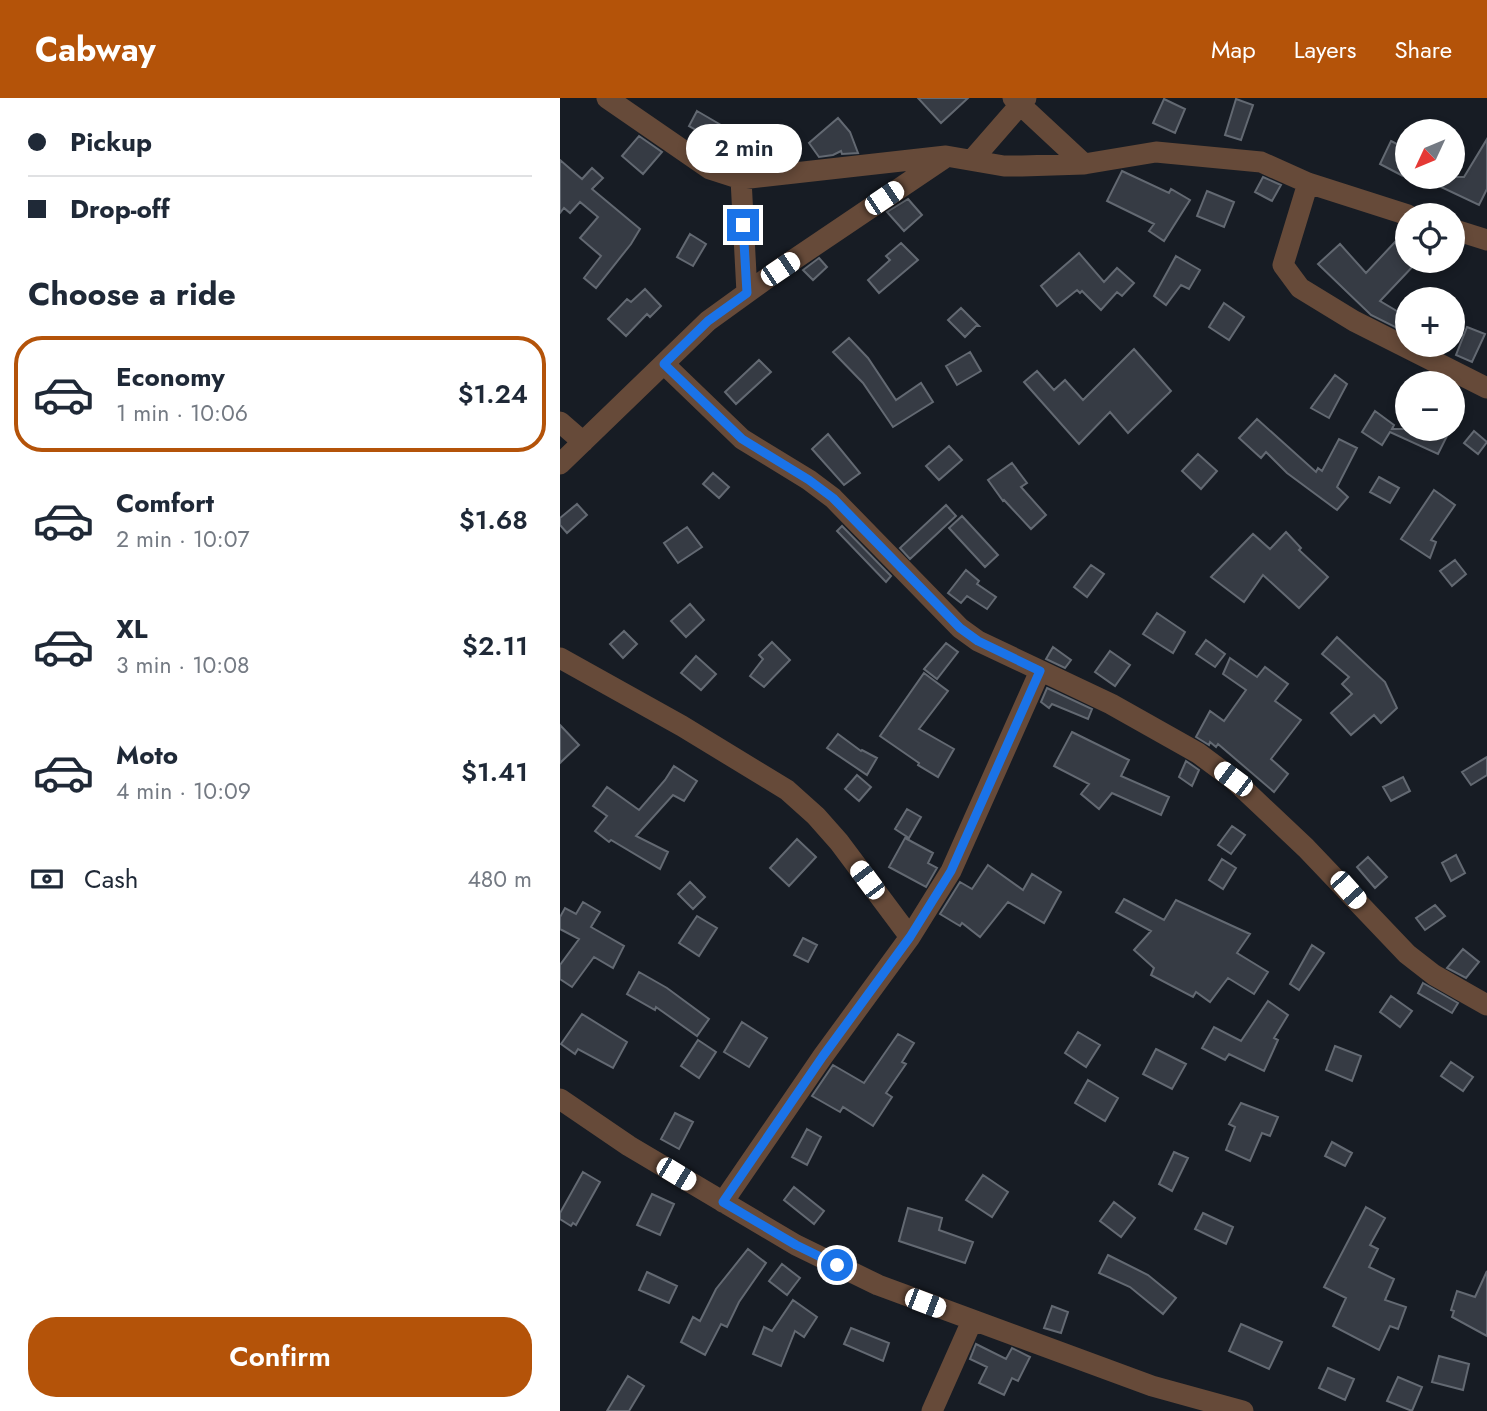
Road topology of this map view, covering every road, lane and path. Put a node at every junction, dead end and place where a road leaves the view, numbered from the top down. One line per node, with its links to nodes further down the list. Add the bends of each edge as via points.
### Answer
1 (607, 98): 6 (street, via 710,169)
2 (1020, 100): 4 (street); 5 (street)
3 (946, 156): 4 (street); 6 (street); 11 (street)
4 (972, 160): 5 (street, via 1004,166)
5 (1084, 164): 7 (street, via 1156,152 1230,157 1261,162)
6 (741, 179): 11 (street)
7 (1308, 183): 8 (street); 13 (street, via 1283,265 1300,288 1354,321)
8 (1395, 211)
9 (1465, 233): 10 (street)
10 (1487, 240)
11 (747, 293): 12 (street, via 708,321)
12 (664, 364): 15 (street); 18 (street, via 742,439 833,498 960,628)
13 (1487, 388)
14 (560, 422): 15 (street)
15 (583, 442): 16 (street)
16 (560, 464)
17 (560, 658): 19 (street, via 787,790 839,842)
18 (1040, 671): 19 (street, via 951,871); 20 (street, via 1111,704 1198,753 1233,779 1407,954)
19 (910, 937): 22 (street)
20 (1487, 1005)
21 (560, 1098): 22 (street)
22 (723, 1202): 23 (street, via 878,1285)
23 (972, 1321): 24 (street); 25 (street, via 1152,1386)
24 (932, 1411)
25 (1243, 1411)

